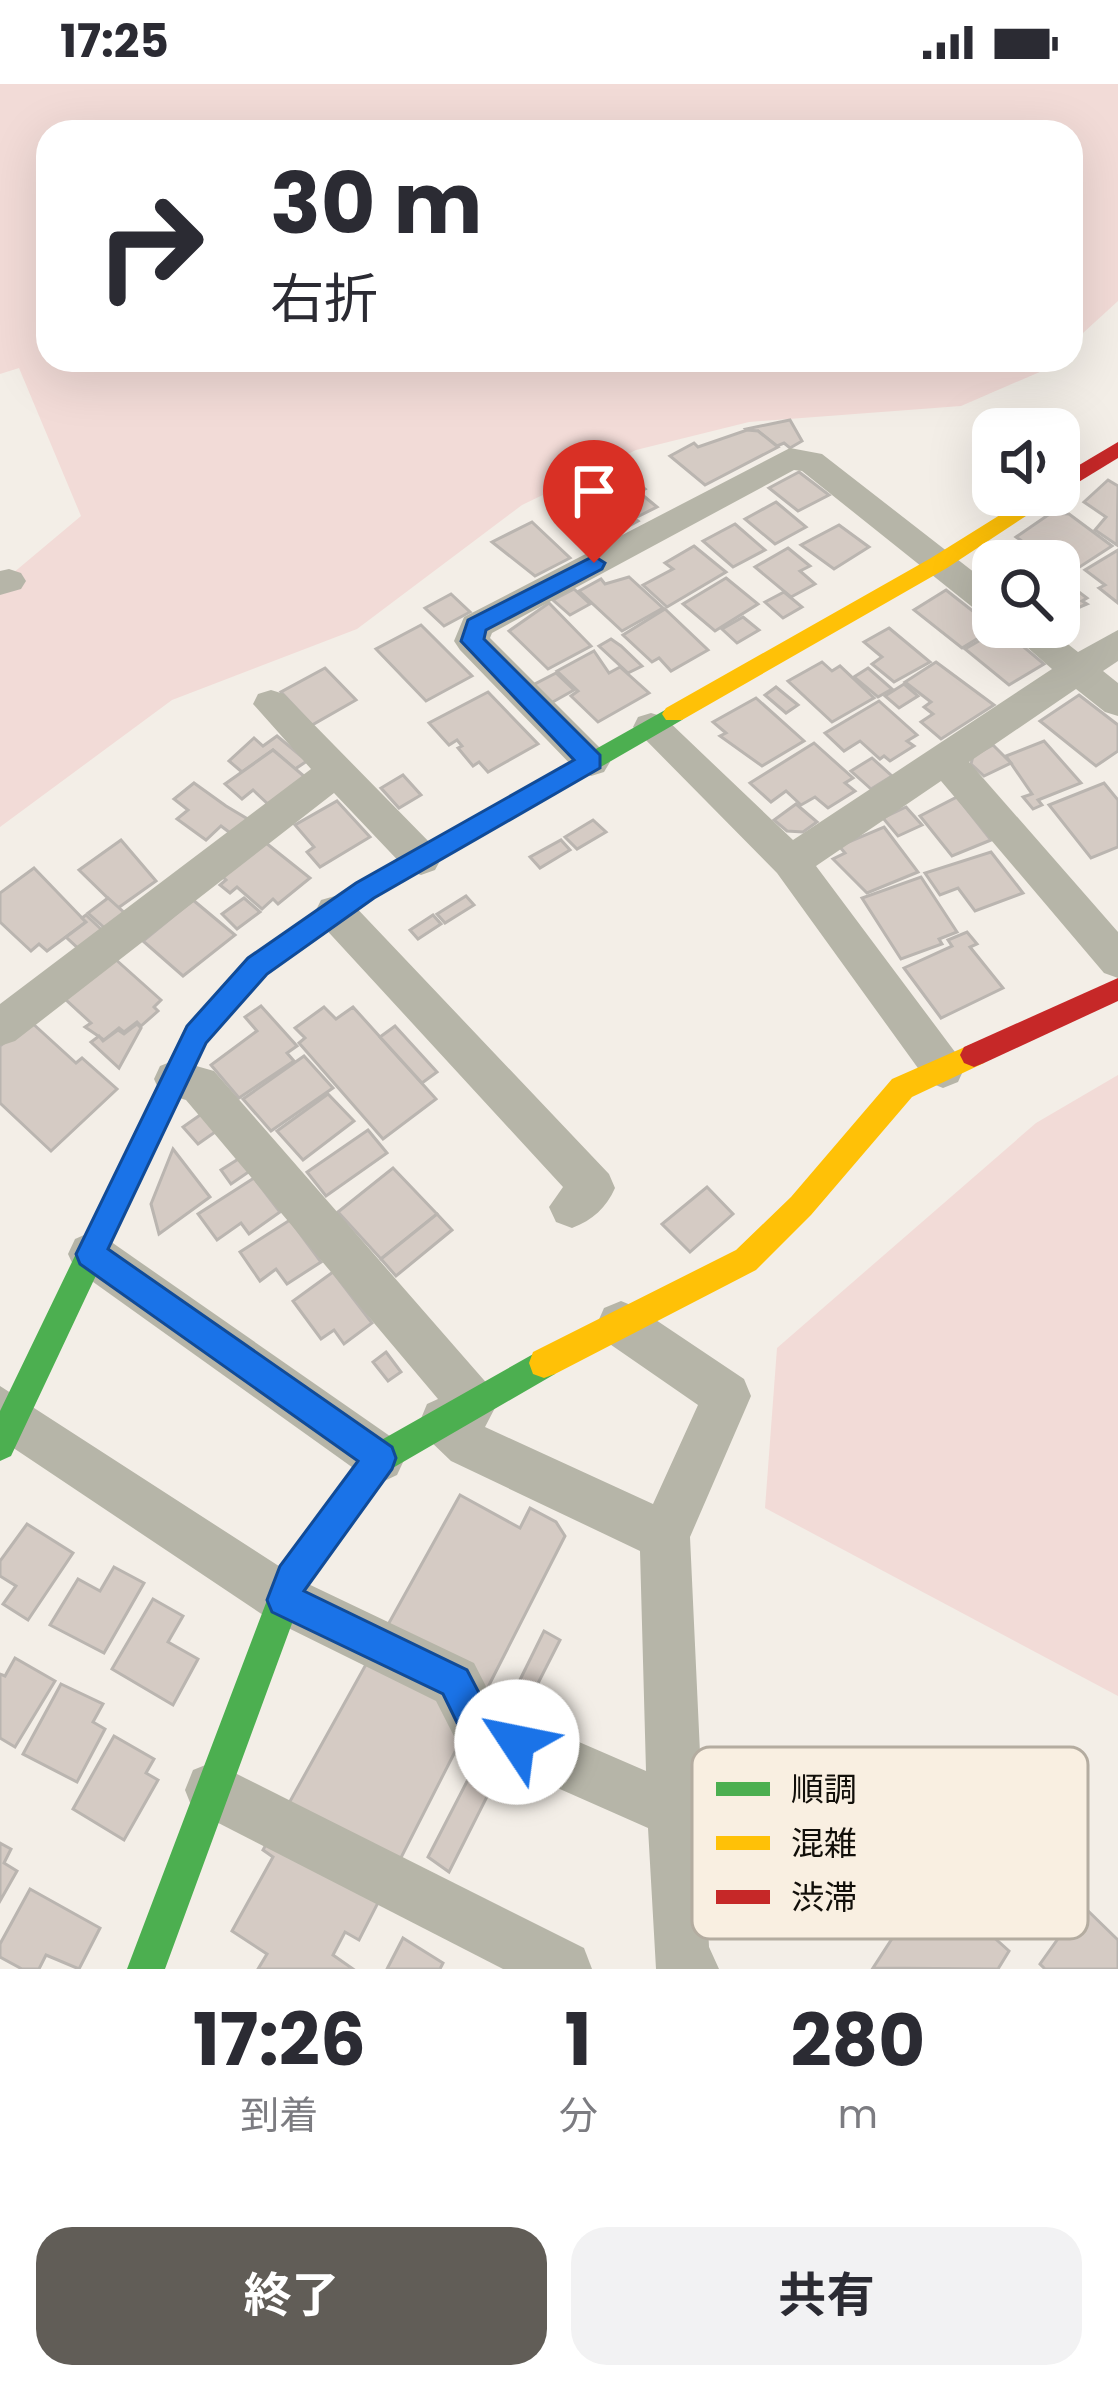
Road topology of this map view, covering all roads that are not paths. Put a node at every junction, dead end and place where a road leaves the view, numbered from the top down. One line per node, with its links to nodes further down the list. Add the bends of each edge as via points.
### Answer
1 (1118, 448): 2 (street)
2 (1080, 473)
3 (1014, 516): 4 (street)
4 (939, 563): 5 (street); 11 (street); 13 (street, via 811,463 790,459 476,626 472,641)
5 (972, 589)
6 (1118, 643): 8 (street)
7 (1049, 648): 8 (street)
8 (1078, 670): 9 (street); 12 (street)
9 (1118, 702)
10 (271, 704): 14 (street)
11 (651, 727): 13 (street); 16 (street)
12 (944, 759): 16 (street); 18 (street)
13 (591, 762): 15 (street)
14 (335, 771): 15 (street); 20 (street)
15 (421, 859): 17 (street)
16 (791, 862): 21 (street)
17 (335, 912): 22 (street, via 258,966 196,1034); 23 (street, via 593,1188)
18 (1118, 962)
19 (1118, 989): 21 (street)
20 (0, 1028)
21 (943, 1070): 25 (street, via 902,1088 746,1259)
22 (175, 1079): 24 (street); 26 (street, via 199,1084)
23 (572, 1208)
24 (91, 1254): 27 (street); 28 (street)
25 (621, 1324): 26 (street); 29 (street, via 727,1396)
26 (458, 1412): 28 (street); 29 (street, via 469,1444)
27 (5, 1424): 30 (street)
28 (380, 1458): 30 (street)
29 (665, 1536): 32 (street)
30 (284, 1600): 31 (street); 32 (street, via 455,1682 477,1725)
31 (213, 1790): 33 (street); 34 (street)
32 (676, 1812): 35 (street, via 681,1960)
33 (146, 1969)
34 (563, 1969)
35 (689, 1969)

